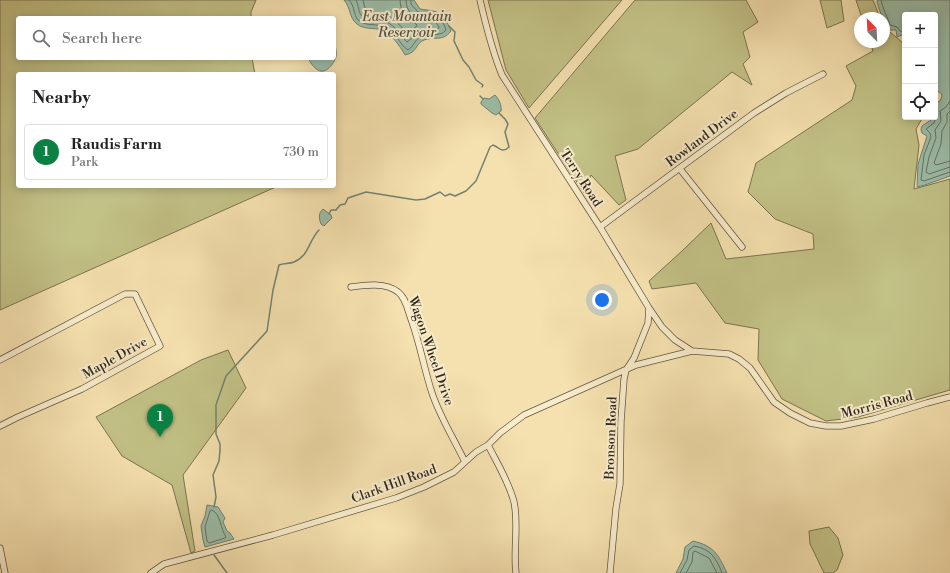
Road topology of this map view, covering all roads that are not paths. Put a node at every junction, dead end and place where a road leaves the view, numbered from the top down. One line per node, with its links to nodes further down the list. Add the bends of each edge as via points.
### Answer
1 (480, 0): 4 (street, Terry Road, via 486,28 502,75)
2 (823, 74): 3 (street, Rowland Drive, via 754,112)
3 (680, 169): 4 (street, Rowland Drive); 5 (street)
4 (600, 227): 7 (street, Terry Road)
5 (742, 247)
6 (350, 287): 14 (street, Wagon Wheel Drive, via 377,285 398,292 404,300 432,394)
7 (649, 308): 8 (street, Terry Road, via 675,340); 10 (street, Bronson Road, via 648,324 634,358)
8 (692, 351): 10 (street, Clark Hill Road, via 636,365); 11 (street, Morris Road, via 728,354 739,359 750,368 774,402 810,423 826,426 841,426 874,419)
9 (0, 360): 12 (street, Maple Drive, via 125,294 135,294 160,346 82,389)
10 (626, 370): 13 (street, Clark Hill Road, via 524,415); 19 (street, Bronson Road, via 621,421 620,484)
11 (950, 397)
12 (0, 426)
13 (488, 445): 14 (street, Clark Hill Road); 18 (street, via 514,501)
14 (465, 462): 17 (street, Clark Hill Road, via 441,479 396,498 164,564)
15 (0, 548): 16 (street)
16 (4, 573)
17 (151, 573)
18 (516, 573)
19 (610, 573)

